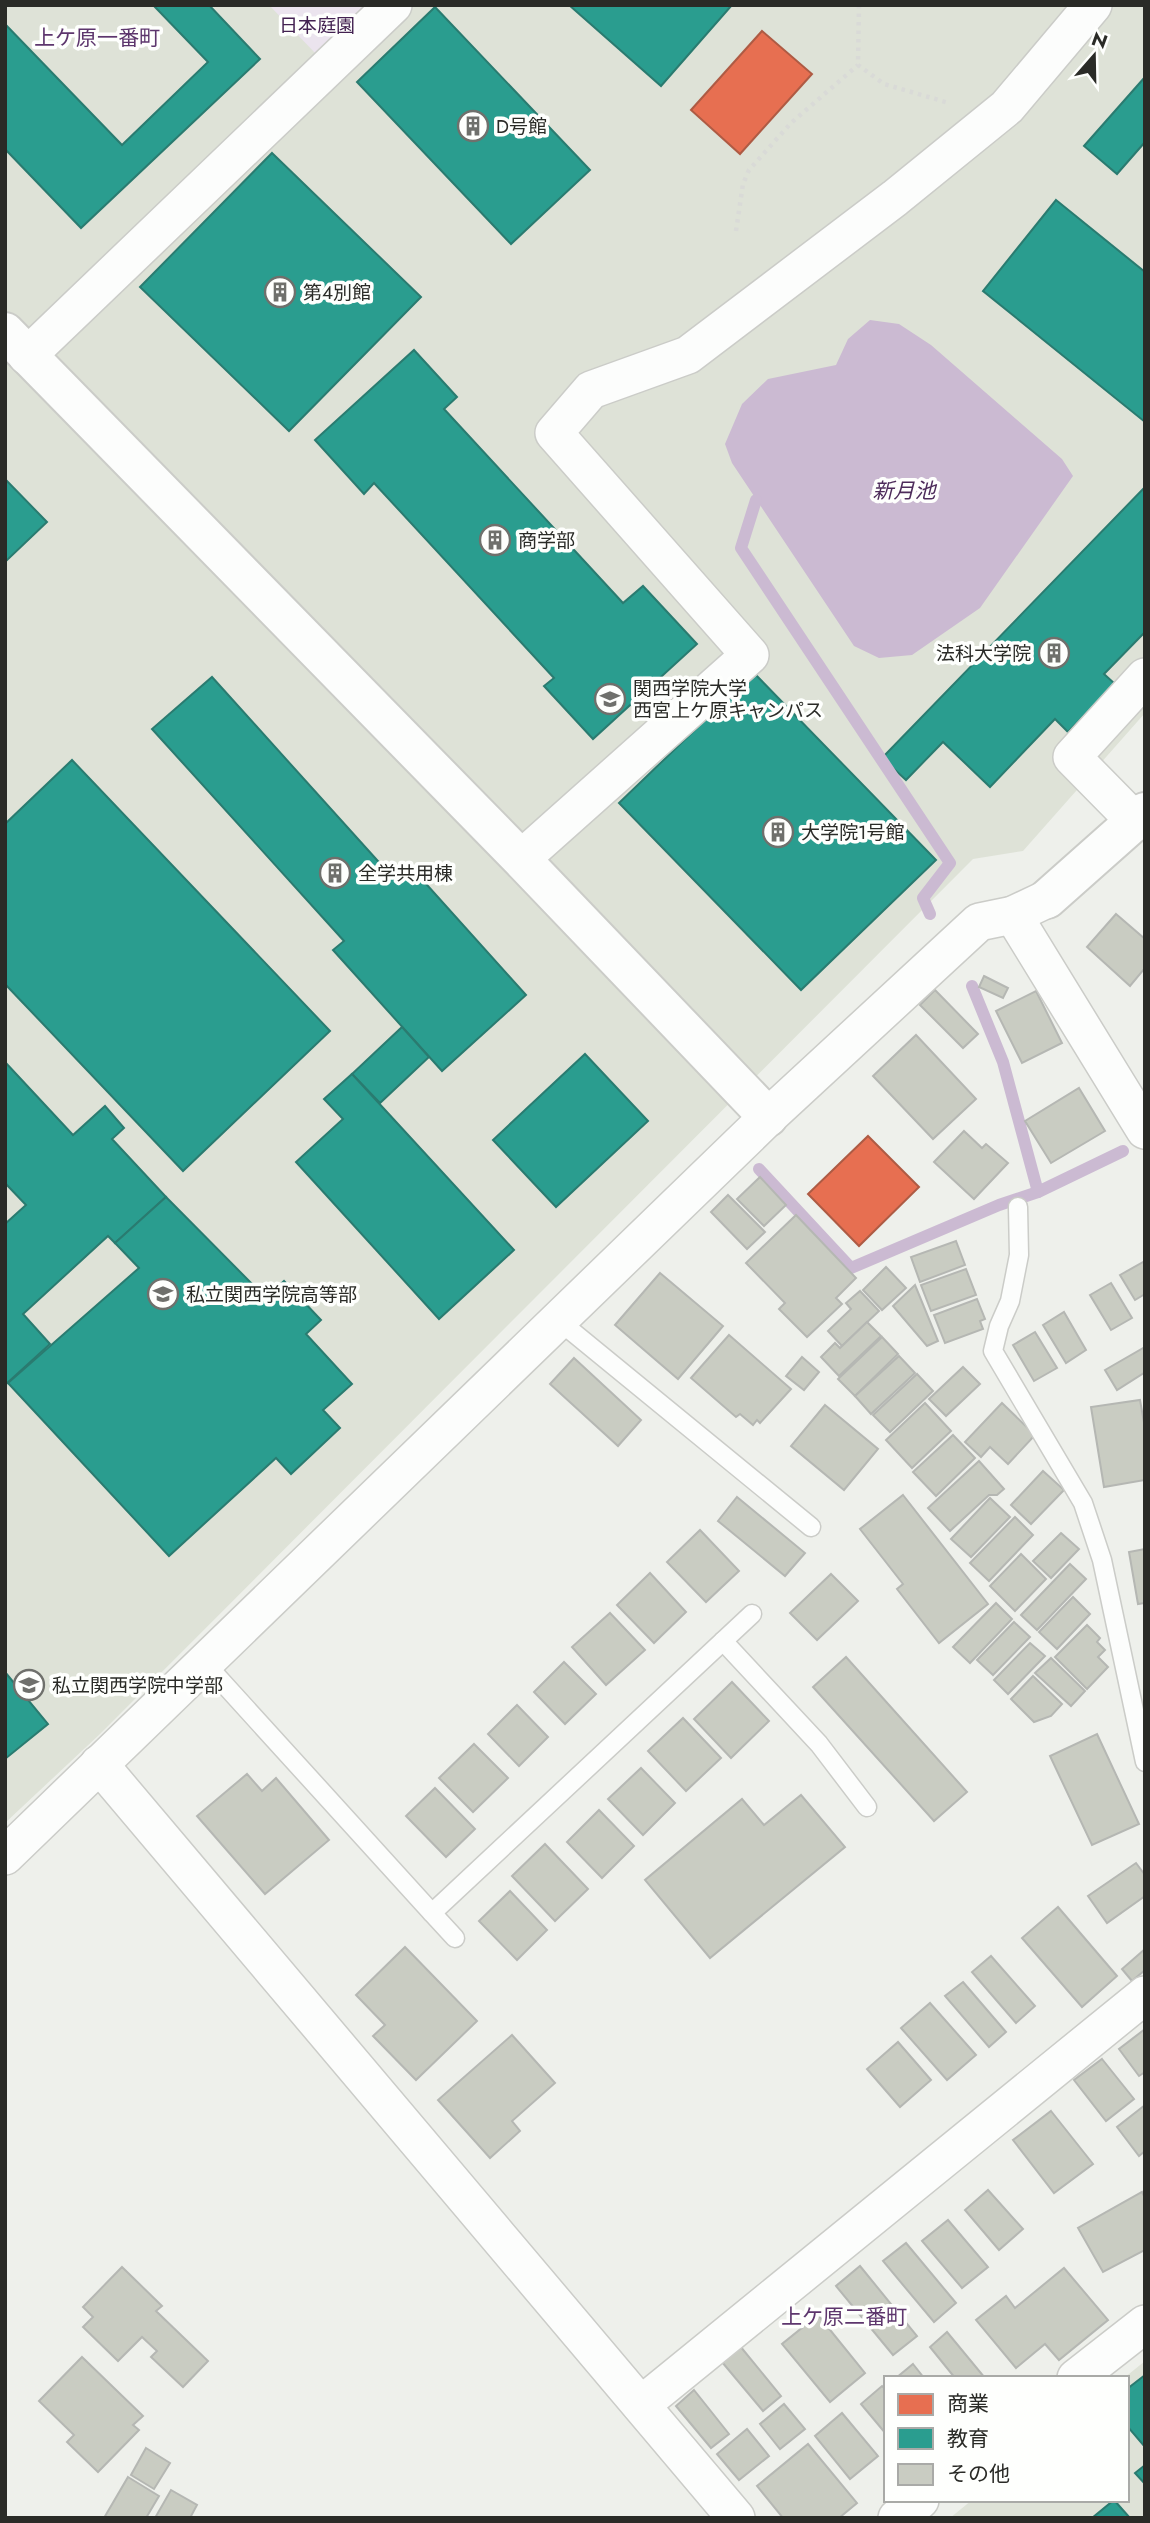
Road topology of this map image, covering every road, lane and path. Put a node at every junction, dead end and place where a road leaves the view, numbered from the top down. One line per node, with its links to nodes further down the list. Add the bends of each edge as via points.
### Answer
1 (393, 5): 7 (street)
2 (859, 5): 4 (path)
3 (1093, 5): 5 (street)
4 (858, 65): 5 (path, via 884,84 913,94 973,109); 6 (path, via 791,123 749,170)
5 (1007, 107): 10 (street, via 688,355 591,390 554,433 750,655)
6 (736, 231)
7 (16, 344): 10 (street)
8 (1145, 677): 9 (street, via 1072,757)
9 (1140, 817): 11 (street)
10 (521, 859): 13 (street)
11 (1047, 899): 12 (street)
12 (1013, 915): 13 (street, via 979,922); 14 (street)
13 (768, 1117): 16 (street)
14 (1145, 1130)
15 (1018, 1207): 21 (lane, via 1019,1255 993,1351 1083,1503 1102,1560)
16 (558, 1320): 17 (lane); 20 (street)
17 (811, 1527)
18 (752, 1614): 19 (lane)
19 (723, 1641): 23 (lane, via 819,1744); 25 (lane)
20 (204, 1662): 22 (street); 25 (lane)
21 (1145, 1762)
22 (99, 1764): 24 (street); 30 (street)
23 (867, 1807)
24 (5, 1856)
25 (432, 1913): 26 (lane)
26 (455, 1938)
27 (1145, 1995): 30 (street)
28 (1145, 2324): 29 (street)
29 (1079, 2376)
30 (641, 2405): 32 (street)
31 (918, 2502): 33 (street)
32 (736, 2518)
33 (898, 2518)

